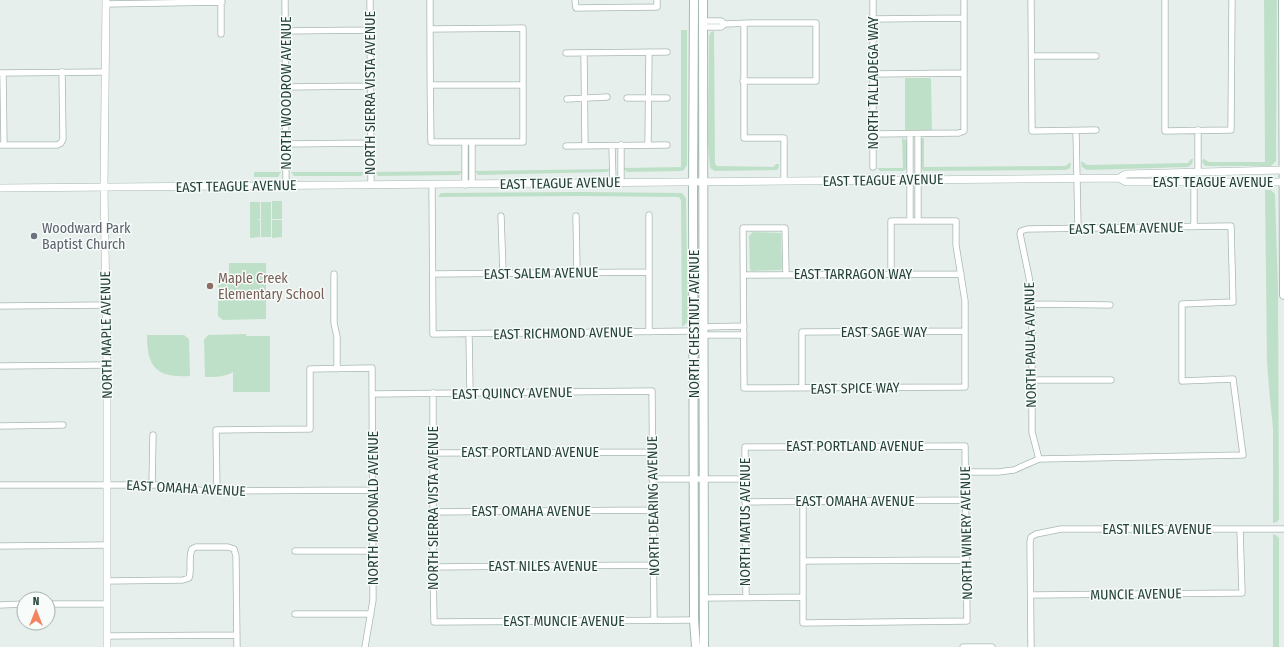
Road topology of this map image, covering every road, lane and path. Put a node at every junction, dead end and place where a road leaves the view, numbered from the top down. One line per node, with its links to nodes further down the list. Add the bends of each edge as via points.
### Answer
1 (285, 0): 23 (street, NORTH WOODROW AVENUE)
2 (370, 0): 22 (street, NORTH SIERRA VISTA AVENUE)
3 (430, 0): 21 (street)
4 (575, 0): 5 (street, via 576,8 657,7)
5 (657, 0)
6 (694, 0): 79 (main road, NORTH CHESTNUT AVENUE)
7 (698, 0): 19 (main road, via 698,21 701,27)
8 (703, 0): 19 (main road, NORTH CHESTNUT AVENUE)
9 (873, 0): 18 (street, NORTH TALLADEGA WAY)
10 (964, 0): 17 (street)
11 (1031, 0): 29 (street)
12 (1165, 0): 48 (street, via 1165,131)
13 (1232, 0): 48 (street, via 1231,130)
14 (1283, 0): 69 (main road)
15 (221, 1): 16 (street); 24 (street)
16 (106, 2): 32 (street, NORTH MAPLE AVENUE)
17 (964, 18): 18 (street); 34 (street)
18 (873, 19): 35 (street, NORTH TALLADEGA WAY)
19 (704, 24): 20 (street, via 721,27 725,24); 75 (main road, NORTH CHESTNUT AVENUE)
20 (744, 24): 36 (street); 36 (street, via 816,23 816,81)
21 (430, 29): 37 (street); 38 (street, via 523,28)
22 (370, 30): 23 (street); 39 (street, NORTH SIERRA VISTA AVENUE)
23 (286, 31): 40 (street, NORTH WOODROW AVENUE)
24 (222, 34)
25 (584, 52): 26 (street); 28 (street); 41 (street)
26 (649, 52): 27 (street); 44 (street)
27 (667, 52)
28 (566, 53)
29 (1032, 56): 30 (street); 49 (street, via 1032,131)
30 (1096, 56)
31 (62, 72): 32 (street); 33 (street); 59 (street, via 61,143)
32 (105, 72): 86 (street, NORTH MAPLE AVENUE)
33 (2, 73): 59 (street)
34 (964, 73): 35 (street); 52 (street, via 964,131)
35 (873, 74): 50 (street, NORTH TALLADEGA WAY)
36 (744, 81): 76 (street, via 744,138 784,138)
37 (430, 85): 38 (street); 53 (street, via 431,142)
38 (523, 85): 54 (street, via 523,142)
39 (370, 86): 40 (street); 55 (street, NORTH SIERRA VISTA AVENUE)
40 (286, 87): 56 (street, NORTH WOODROW AVENUE)
41 (584, 98): 42 (street); 46 (street); 61 (street)
42 (607, 98)
43 (628, 98): 44 (street)
44 (649, 98): 45 (street); 57 (street)
45 (667, 98)
46 (567, 99)
47 (1096, 130): 49 (street)
48 (1198, 130): 70 (street)
49 (1076, 131): 71 (street)
50 (873, 134): 51 (street); 68 (street, NORTH TALLADEGA WAY)
51 (910, 134): 52 (street); 65 (street)
52 (918, 134): 64 (street)
53 (465, 142): 54 (street); 82 (street)
54 (472, 142): 82 (street)
55 (370, 143): 56 (street); 84 (street, NORTH SIERRA VISTA AVENUE)
56 (286, 144): 83 (street, NORTH WOODROW AVENUE)
57 (648, 145): 58 (street); 63 (street)
58 (667, 145)
59 (2, 146)
60 (566, 146): 61 (street)
61 (585, 146): 62 (street)
62 (612, 146): 63 (street); 66 (street)
63 (620, 146): 67 (street)
64 (918, 155): 65 (street); 74 (street)
65 (910, 156): 73 (street)
66 (613, 160): 67 (street); 77 (street)
67 (621, 160): 78 (street)
68 (873, 167)
69 (1284, 170): 70 (street, EAST TEAGUE AVENUE); 80 (main road)
70 (1198, 172): 72 (street, EAST TEAGUE AVENUE, via 1126,174)
71 (1077, 178): 72 (street, EAST TEAGUE AVENUE); 74 (street, EAST TEAGUE AVENUE); 96 (street)
72 (1119, 178): 81 (street, EAST TEAGUE AVENUE, via 1126,182)
73 (910, 180): 74 (street, EAST TEAGUE AVENUE); 76 (street, EAST TEAGUE AVENUE); 88 (street)
74 (918, 180): 89 (street)
75 (704, 181): 76 (street, EAST TEAGUE AVENUE); 79 (street, EAST TEAGUE AVENUE); 115 (main road, NORTH CHESTNUT AVENUE)
76 (784, 181)
77 (613, 182): 78 (street, EAST TEAGUE AVENUE); 82 (street, EAST TEAGUE AVENUE)
78 (621, 182): 79 (street, EAST TEAGUE AVENUE)
79 (693, 182): 114 (main road, NORTH CHESTNUT AVENUE)
80 (1284, 182): 81 (street, EAST TEAGUE AVENUE); 107 (main road)
81 (1194, 183): 95 (street)
82 (469, 184): 85 (street, EAST TEAGUE AVENUE)
83 (286, 185): 84 (street, EAST TEAGUE AVENUE); 86 (street, EAST TEAGUE AVENUE)
84 (371, 185): 85 (street, EAST TEAGUE AVENUE)
85 (432, 185): 102 (street)
86 (104, 187): 87 (street, EAST TEAGUE AVENUE); 109 (street, NORTH MAPLE AVENUE)
87 (0, 188)
88 (910, 200): 89 (street); 93 (street)
89 (918, 200): 94 (street)
90 (649, 215): 99 (street)
91 (501, 216): 100 (street)
92 (576, 216): 98 (street)
93 (910, 221): 94 (street); 103 (street, via 891,221)
94 (918, 221): 104 (street, via 956,221 956,244)
95 (1194, 227): 96 (street, EAST SALEM AVENUE); 139 (street, EAST SALEM AVENUE, via 1231,226 1233,302 1182,304 1182,381 1233,379 1243,455)
96 (1078, 228): 97 (street, EAST SALEM AVENUE)
97 (1021, 231): 108 (street, NORTH PAULA AVENUE)
98 (577, 272): 99 (street, EAST SALEM AVENUE); 100 (street, EAST SALEM AVENUE)
99 (649, 272): 117 (street)
100 (503, 273): 102 (street, EAST SALEM AVENUE)
101 (334, 274): 123 (street)
102 (432, 274): 118 (street, EAST RICHMOND AVENUE, via 433,334)
103 (891, 274): 104 (street, EAST TARRAGON WAY); 106 (street, EAST TARRAGON WAY)
104 (961, 274): 116 (street, via 965,301)
105 (744, 275): 106 (street, EAST TARRAGON WAY); 106 (street, via 744,228 785,228); 112 (street)
106 (786, 275)
107 (1284, 295)
108 (1032, 304): 110 (street); 124 (street, NORTH PAULA AVENUE)
109 (107, 305): 111 (street); 121 (street, NORTH MAPLE AVENUE)
110 (1110, 305)
111 (0, 306)
112 (744, 326): 113 (street); 120 (street)
113 (721, 327): 115 (street); 119 (street)
114 (694, 331): 117 (street, EAST RICHMOND AVENUE); 131 (main road, via 699,335 699,374); 141 (main road, NORTH CHESTNUT AVENUE)
115 (704, 331): 119 (street); 131 (main road, NORTH CHESTNUT AVENUE)
116 (965, 331): 126 (street, EAST SAGE WAY, via 802,332); 126 (street, EAST SPICE WAY, via 966,387)
117 (649, 332): 118 (street, EAST RICHMOND AVENUE)
118 (469, 334): 128 (street)
119 (721, 335): 120 (street)
120 (744, 335): 126 (street, EAST SPICE WAY, via 744,388)
121 (107, 364): 122 (street); 145 (street, NORTH MAPLE AVENUE)
122 (0, 366)
123 (337, 369): 129 (street, NORTH MCDONALD AVENUE, via 372,368); 149 (street, via 310,369 310,429 216,430)
124 (1031, 380): 125 (street); 139 (street, NORTH PAULA AVENUE, via 1032,432)
125 (1111, 380)
126 (802, 388)
127 (652, 391): 128 (street, EAST QUINCY AVENUE); 137 (street, NORTH DEARING AVENUE)
128 (470, 393): 130 (street, EAST QUINCY AVENUE)
129 (373, 394): 130 (street, EAST QUINCY AVENUE); 148 (street, NORTH MCDONALD AVENUE)
130 (432, 394): 138 (street, NORTH SIERRA VISTA AVENUE)
131 (704, 406): 142 (main road, NORTH CHESTNUT AVENUE)
132 (63, 425): 133 (street)
133 (0, 426)
134 (153, 435): 146 (street)
135 (965, 446): 136 (street, EAST PORTLAND AVENUE); 140 (street, NORTH WINERY AVENUE)
136 (745, 447): 143 (street, NORTH MATUS AVENUE)
137 (652, 452): 138 (street, EAST PORTLAND AVENUE); 144 (street, NORTH DEARING AVENUE)
138 (432, 453): 154 (street, NORTH SIERRA VISTA AVENUE)
139 (1040, 459): 140 (street, via 1014,470)
140 (965, 472): 150 (street, NORTH WINERY AVENUE)
141 (694, 479): 142 (street); 144 (street); 177 (main road, NORTH CHESTNUT AVENUE)
142 (705, 479): 143 (street); 169 (main road, NORTH CHESTNUT AVENUE)
143 (745, 479): 151 (street, NORTH MATUS AVENUE)
144 (652, 480): 153 (street, NORTH DEARING AVENUE)
145 (107, 485): 146 (street, EAST OMAHA AVENUE); 147 (street, EAST OMAHA AVENUE); 157 (street, NORTH MAPLE AVENUE)
146 (152, 485): 149 (street, EAST OMAHA AVENUE)
147 (0, 486)
148 (372, 490): 149 (street, EAST OMAHA AVENUE); 159 (street, NORTH MCDONALD AVENUE)
149 (217, 491)
150 (966, 500): 152 (street, EAST OMAHA AVENUE); 161 (street, NORTH WINERY AVENUE)
151 (745, 502): 152 (street, EAST OMAHA AVENUE); 167 (street, NORTH MATUS AVENUE)
152 (803, 502): 162 (street)
153 (653, 510): 154 (street, EAST OMAHA AVENUE); 163 (street, NORTH DEARING AVENUE)
154 (432, 512): 164 (street, NORTH SIERRA VISTA AVENUE)
155 (1240, 529): 156 (street, EAST NILES AVENUE); 166 (street, EAST NILES AVENUE, via 1061,529 1036,534 1031,537); 166 (street, MUNCIE AVENUE, via 1242,593)
156 (1284, 529)
157 (107, 545): 158 (street); 165 (street, NORTH MAPLE AVENUE)
158 (0, 546)
159 (373, 551): 160 (street); 175 (street, NORTH MCDONALD AVENUE)
160 (295, 552)
161 (966, 560): 162 (street); 168 (street, NORTH WINERY AVENUE, via 967,621 804,623)
162 (803, 561): 168 (street)
163 (653, 566): 164 (street, EAST NILES AVENUE); 176 (street, NORTH DEARING AVENUE)
164 (433, 567): 178 (street, NORTH SIERRA VISTA AVENUE)
165 (107, 581): 172 (street, NORTH MAPLE AVENUE); 179 (street, via 183,580 189,578 191,573 192,549 234,549)
166 (1031, 595): 189 (street)
167 (746, 597): 168 (street); 169 (street)
168 (804, 597)
169 (704, 598): 181 (main road, NORTH CHESTNUT AVENUE)
170 (16, 604): 173 (street)
171 (56, 604): 172 (street)
172 (107, 604): 180 (street, NORTH MAPLE AVENUE)
173 (0, 605)
174 (295, 614): 175 (street)
175 (371, 614): 184 (street, NORTH MCDONALD AVENUE)
176 (654, 620): 177 (street, EAST MUNCIE AVENUE); 178 (street, EAST MUNCIE AVENUE)
177 (694, 620): 181 (main road, via 699,625); 185 (main road, NORTH CHESTNUT AVENUE)
178 (434, 622)
179 (237, 635): 180 (street); 183 (street)
180 (107, 636): 182 (street, NORTH MAPLE AVENUE)
181 (704, 644)
182 (107, 647)
183 (237, 647)
184 (365, 647)
185 (696, 647)
186 (962, 647): 187 (street)
187 (977, 647): 188 (street)
188 (992, 647)
189 (1031, 647)

